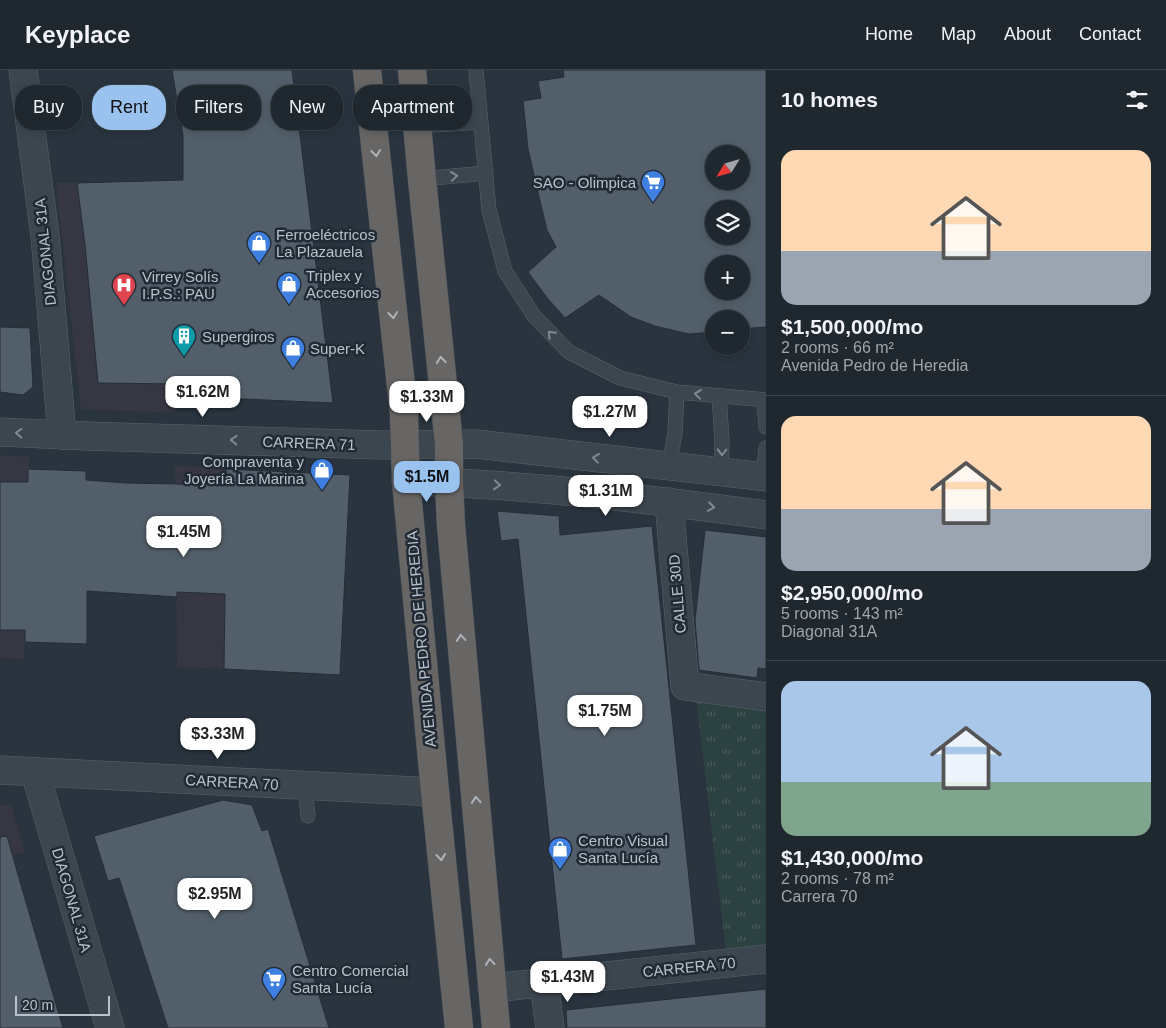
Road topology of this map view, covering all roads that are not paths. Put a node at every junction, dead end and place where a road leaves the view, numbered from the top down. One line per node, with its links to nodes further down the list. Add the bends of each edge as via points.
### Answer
1 (23, 70): 16 (street, DIAGONAL 31A, via 45,236)
2 (367, 70): 17 (highway, AVENIDA PEDRO DE HEREDIA, one-way to 17)
3 (412, 70): 5 (highway)
4 (476, 70): 6 (lane)
5 (413, 85)
6 (480, 122): 7 (lane); 9 (lane)
7 (472, 123)
8 (417, 130): 10 (highway)
9 (486, 173): 10 (lane, one-way to 9); 11 (lane, one-way to 9, via 620,378 568,352 534,316 505,271 489,210)
10 (422, 178): 18 (highway, one-way to 10)
11 (677, 392): 12 (lane, one-way to 11); 20 (lane)
12 (720, 396): 13 (lane); 21 (lane, one-way to 21)
13 (765, 400): 14 (lane)
14 (766, 427)
15 (0, 432): 16 (street, CARRERA 71, one-way to 15)
16 (62, 435): 17 (street, CARRERA 71, one-way to 16)
17 (405, 444): 18 (street, CARRERA 71); 23 (highway, AVENIDA PEDRO DE HEREDIA)
18 (449, 444): 20 (street, CARRERA 71, one-way to 18, via 476,444); 24 (highway)
19 (766, 448): 22 (lane)
20 (670, 466): 21 (street, CARRERA 71)
21 (721, 473): 22 (street, CARRERA 71)
22 (764, 477)
23 (406, 481): 24 (street); 31 (highway, AVENIDA PEDRO DE HEREDIA)
24 (449, 482): 25 (street, one-way to 25); 35 (highway, one-way to 24)
25 (669, 502): 26 (street, one-way to 26); 27 (street, CALLE 30D, via 685,686)
26 (766, 515)
27 (766, 697)
28 (0, 770): 29 (street, CARRERA 70)
29 (35, 772): 30 (street, CARRERA 70); 36 (street, DIAGONAL 31A)
30 (305, 786): 31 (street, CARRERA 70); 32 (lane)
31 (435, 792): 37 (highway, AVENIDA PEDRO DE HEREDIA, one-way to 37)
32 (308, 816)
33 (766, 959): 34 (street, CARRERA 70)
34 (544, 983): 35 (street, CARRERA 70); 39 (street)
35 (492, 988): 38 (highway)
36 (110, 1028)
37 (459, 1028)
38 (496, 1028)
39 (550, 1028)

